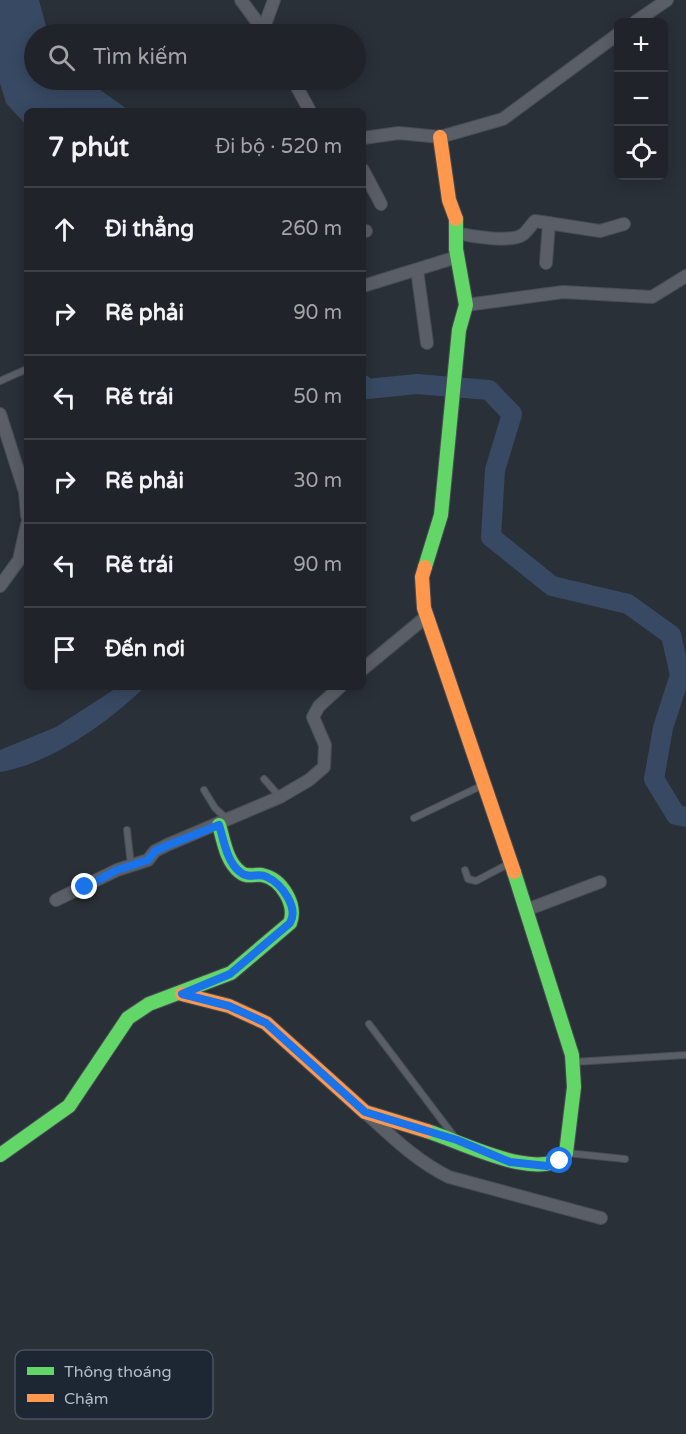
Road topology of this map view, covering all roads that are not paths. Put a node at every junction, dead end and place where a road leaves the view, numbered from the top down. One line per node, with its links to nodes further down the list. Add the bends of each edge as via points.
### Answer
1 (241, 0): 5 (street)
2 (274, 0): 6 (street)
3 (667, 0): 4 (street)
4 (641, 18)
5 (259, 24)
6 (267, 24)
7 (614, 37): 10 (street, via 503,119)
8 (298, 90): 9 (street)
9 (308, 108)
10 (440, 137): 11 (street, via 399,133); 16 (street)
11 (366, 138)
12 (366, 176): 13 (street)
13 (381, 204)
14 (549, 223): 15 (street, via 600,231); 16 (street, via 535,221 521,236 513,238); 18 (street)
15 (624, 224)
16 (456, 233): 17 (street)
17 (458, 257): 19 (street); 22 (street)
18 (546, 263)
19 (417, 270): 21 (street); 23 (street)
20 (686, 276): 22 (street, via 652,297 563,292)
21 (366, 285)
22 (465, 305): 30 (street, via 459,330 441,515 422,577)
23 (427, 343)
24 (24, 370): 25 (lane)
25 (0, 381)
26 (0, 414): 27 (street)
27 (24, 489)
28 (24, 538): 29 (street, via 19,560)
29 (0, 586)
30 (427, 616): 31 (street); 34 (street)
31 (366, 667)
32 (337, 690): 36 (street, via 313,717 325,745 324,767)
33 (264, 779): 36 (lane)
34 (485, 783): 37 (lane); 40 (street)
35 (204, 790): 38 (lane)
36 (280, 797): 38 (street)
37 (414, 818)
38 (224, 823): 41 (street); 46 (street, via 227,852 237,869 249,877 270,878 292,905 294,916 230,974)
39 (127, 830): 41 (lane)
40 (511, 863): 42 (lane, via 476,881 468,879); 45 (street)
41 (131, 865): 44 (street)
42 (465, 870)
43 (600, 882): 45 (street)
44 (56, 900)
45 (526, 910): 49 (street)
46 (182, 994): 50 (street, via 229,1006 266,1023); 53 (street, via 158,998 139,1008 128,1018 69,1106)
47 (369, 1024): 51 (lane)
48 (686, 1055): 49 (lane, via 661,1059)
49 (573, 1058): 52 (street, via 574,1087)
50 (365, 1112): 51 (street); 55 (street, via 406,1149 449,1177)
51 (457, 1140): 52 (street, via 510,1162 547,1166 560,1161)
52 (566, 1153): 54 (lane)
53 (0, 1155)
54 (625, 1159)
55 (601, 1218)

